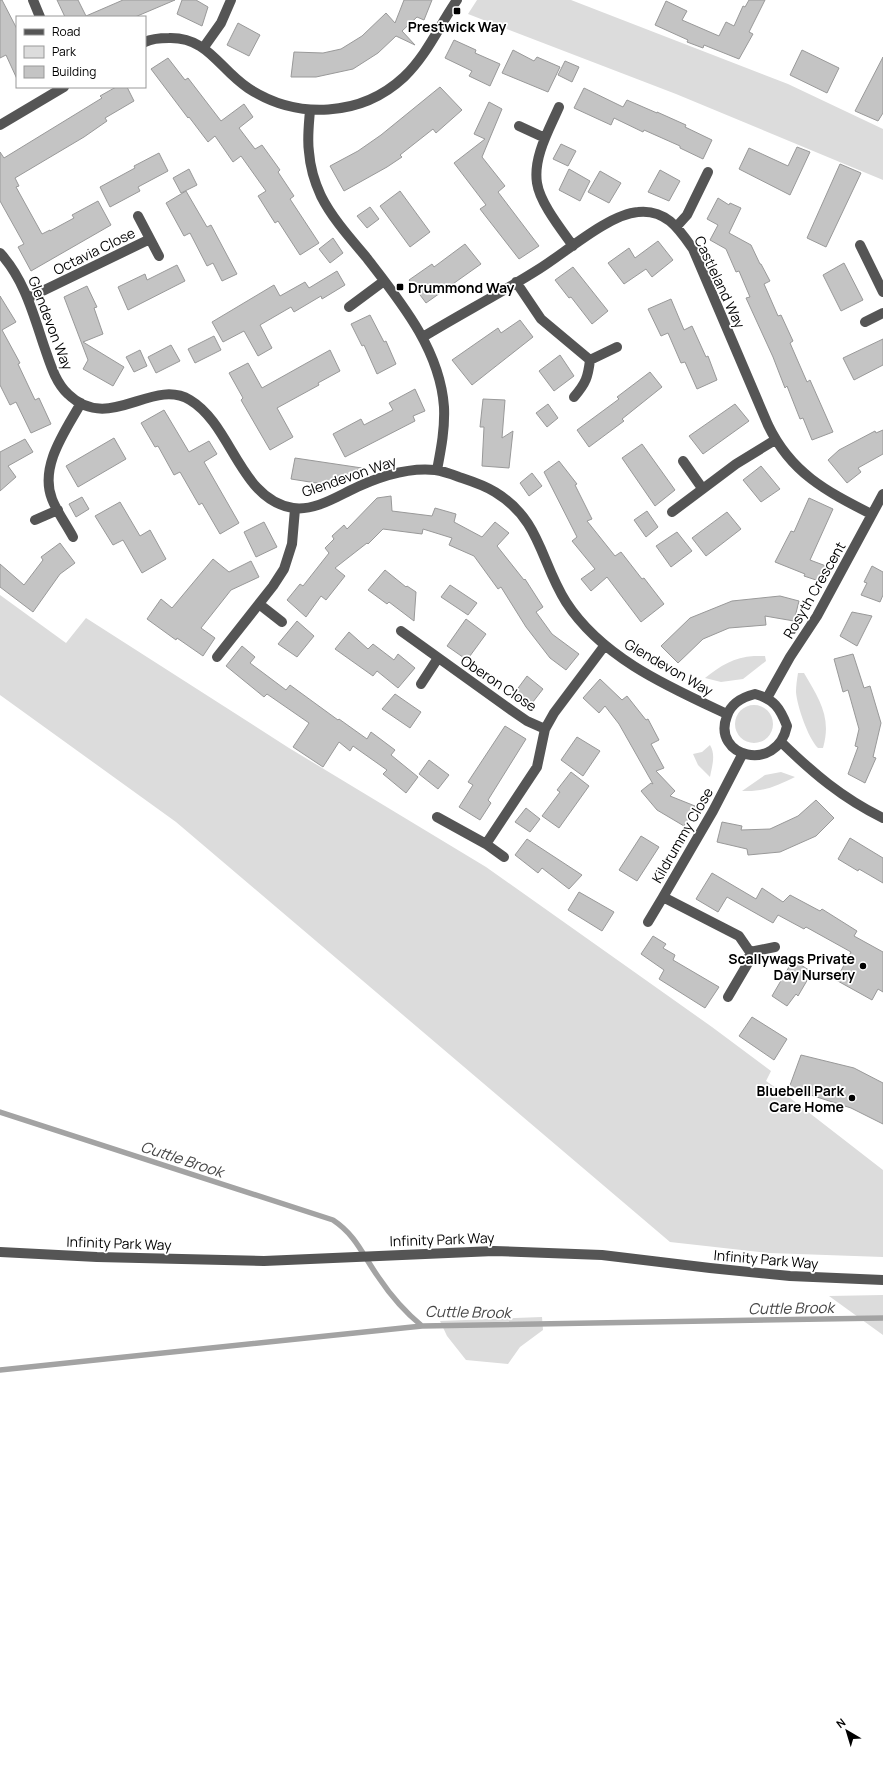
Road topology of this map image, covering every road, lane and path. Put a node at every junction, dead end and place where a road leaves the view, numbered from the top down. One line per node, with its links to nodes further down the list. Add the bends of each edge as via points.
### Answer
1 (32, 0): 4 (street)
2 (231, 0): 6 (street, via 221,23)
3 (457, 0): 9 (street, via 416,65 392,87 380,95 340,110)
4 (40, 16)
5 (146, 42): 6 (street, via 178,38)
6 (204, 47): 9 (street, via 240,82 259,94 283,104)
7 (62, 88): 10 (street)
8 (559, 107): 12 (street)
9 (310, 110): 21 (street, via 309,153 314,177 322,196 346,234)
10 (0, 125)
11 (519, 126): 12 (street)
12 (545, 138): 18 (street, via 537,166 537,183 541,196)
13 (708, 172): 15 (street, via 687,215)
14 (138, 216): 16 (street, Octavia Close)
15 (677, 226): 18 (street, Castleland Way, via 664,216 640,211 612,221); 33 (street, Castleland Way, via 693,249)
16 (150, 239): 20 (street, Octavia Close); 24 (street, Octavia Close)
17 (860, 245): 23 (street)
18 (573, 246): 22 (street, Castleland Way)
19 (0, 252): 24 (street, Glendevon Way, via 10,263)
20 (159, 256)
21 (384, 281): 25 (street); 28 (street)
22 (516, 282): 28 (street, Castleland Way); 30 (street, via 541,319)
23 (883, 292)
24 (28, 298): 32 (street, Glendevon Way, via 52,368 61,386)
25 (348, 307)
26 (883, 313): 27 (street)
27 (865, 322)
28 (423, 337): 35 (street, via 436,370 444,407 443,444)
29 (617, 347): 30 (street)
30 (590, 360): 31 (street, via 588,378)
31 (574, 396)
32 (81, 404): 38 (street, Glendevon Way, via 113,409 160,395 187,398 210,416 256,486 278,504); 39 (street, via 56,449 49,472 51,498)
33 (775, 440): 36 (street); 41 (street, Castleland Way, via 798,469 814,482 831,494)
34 (683, 461): 36 (street)
35 (437, 470): 38 (street, Glendevon Way, via 413,469 386,476 310,508); 47 (street, Glendevon Way, via 483,486 511,503 520,512 537,537 566,602 579,620)
36 (702, 488): 40 (street)
37 (883, 494): 41 (street, Rosyth Crescent)
38 (294, 509): 44 (street, via 292,544 284,569)
39 (58, 510): 42 (street); 43 (street)
40 (672, 512)
41 (871, 514): 51 (street, Rosyth Crescent, via 817,616)
42 (35, 520)
43 (73, 537)
44 (259, 604): 45 (street); 48 (street)
45 (282, 622)
46 (400, 631): 49 (street, Oberon Close)
47 (605, 645): 52 (street, Glendevon Way, via 642,670); 53 (street)
48 (217, 657)
49 (438, 658): 50 (street); 53 (street, Oberon Close, via 511,710)
50 (421, 684)
51 (767, 698): 52 (street, via 755,694 744,697 734,704); 54 (street, via 782,713 787,726)
52 (727, 714): 55 (street, via 725,734 735,749)
53 (545, 729): 58 (street, via 537,767)
54 (781, 742): 55 (street, via 768,753 758,756); 57 (street, via 814,774 861,807)
55 (743, 753): 60 (street, Kildrummy Close, via 714,812)
56 (437, 817): 58 (street)
57 (883, 818)
58 (486, 844): 59 (street)
59 (504, 857)
60 (663, 897): 61 (street); 63 (street, Kildrummy Close, via 739,936)
61 (648, 922)
62 (775, 947): 63 (street)
63 (750, 952): 64 (street, via 748,963)
64 (728, 997)
65 (0, 1252): 66 (street, Infinity Park Way, via 264,1261 494,1251 602,1255 783,1275)
66 (883, 1280)

